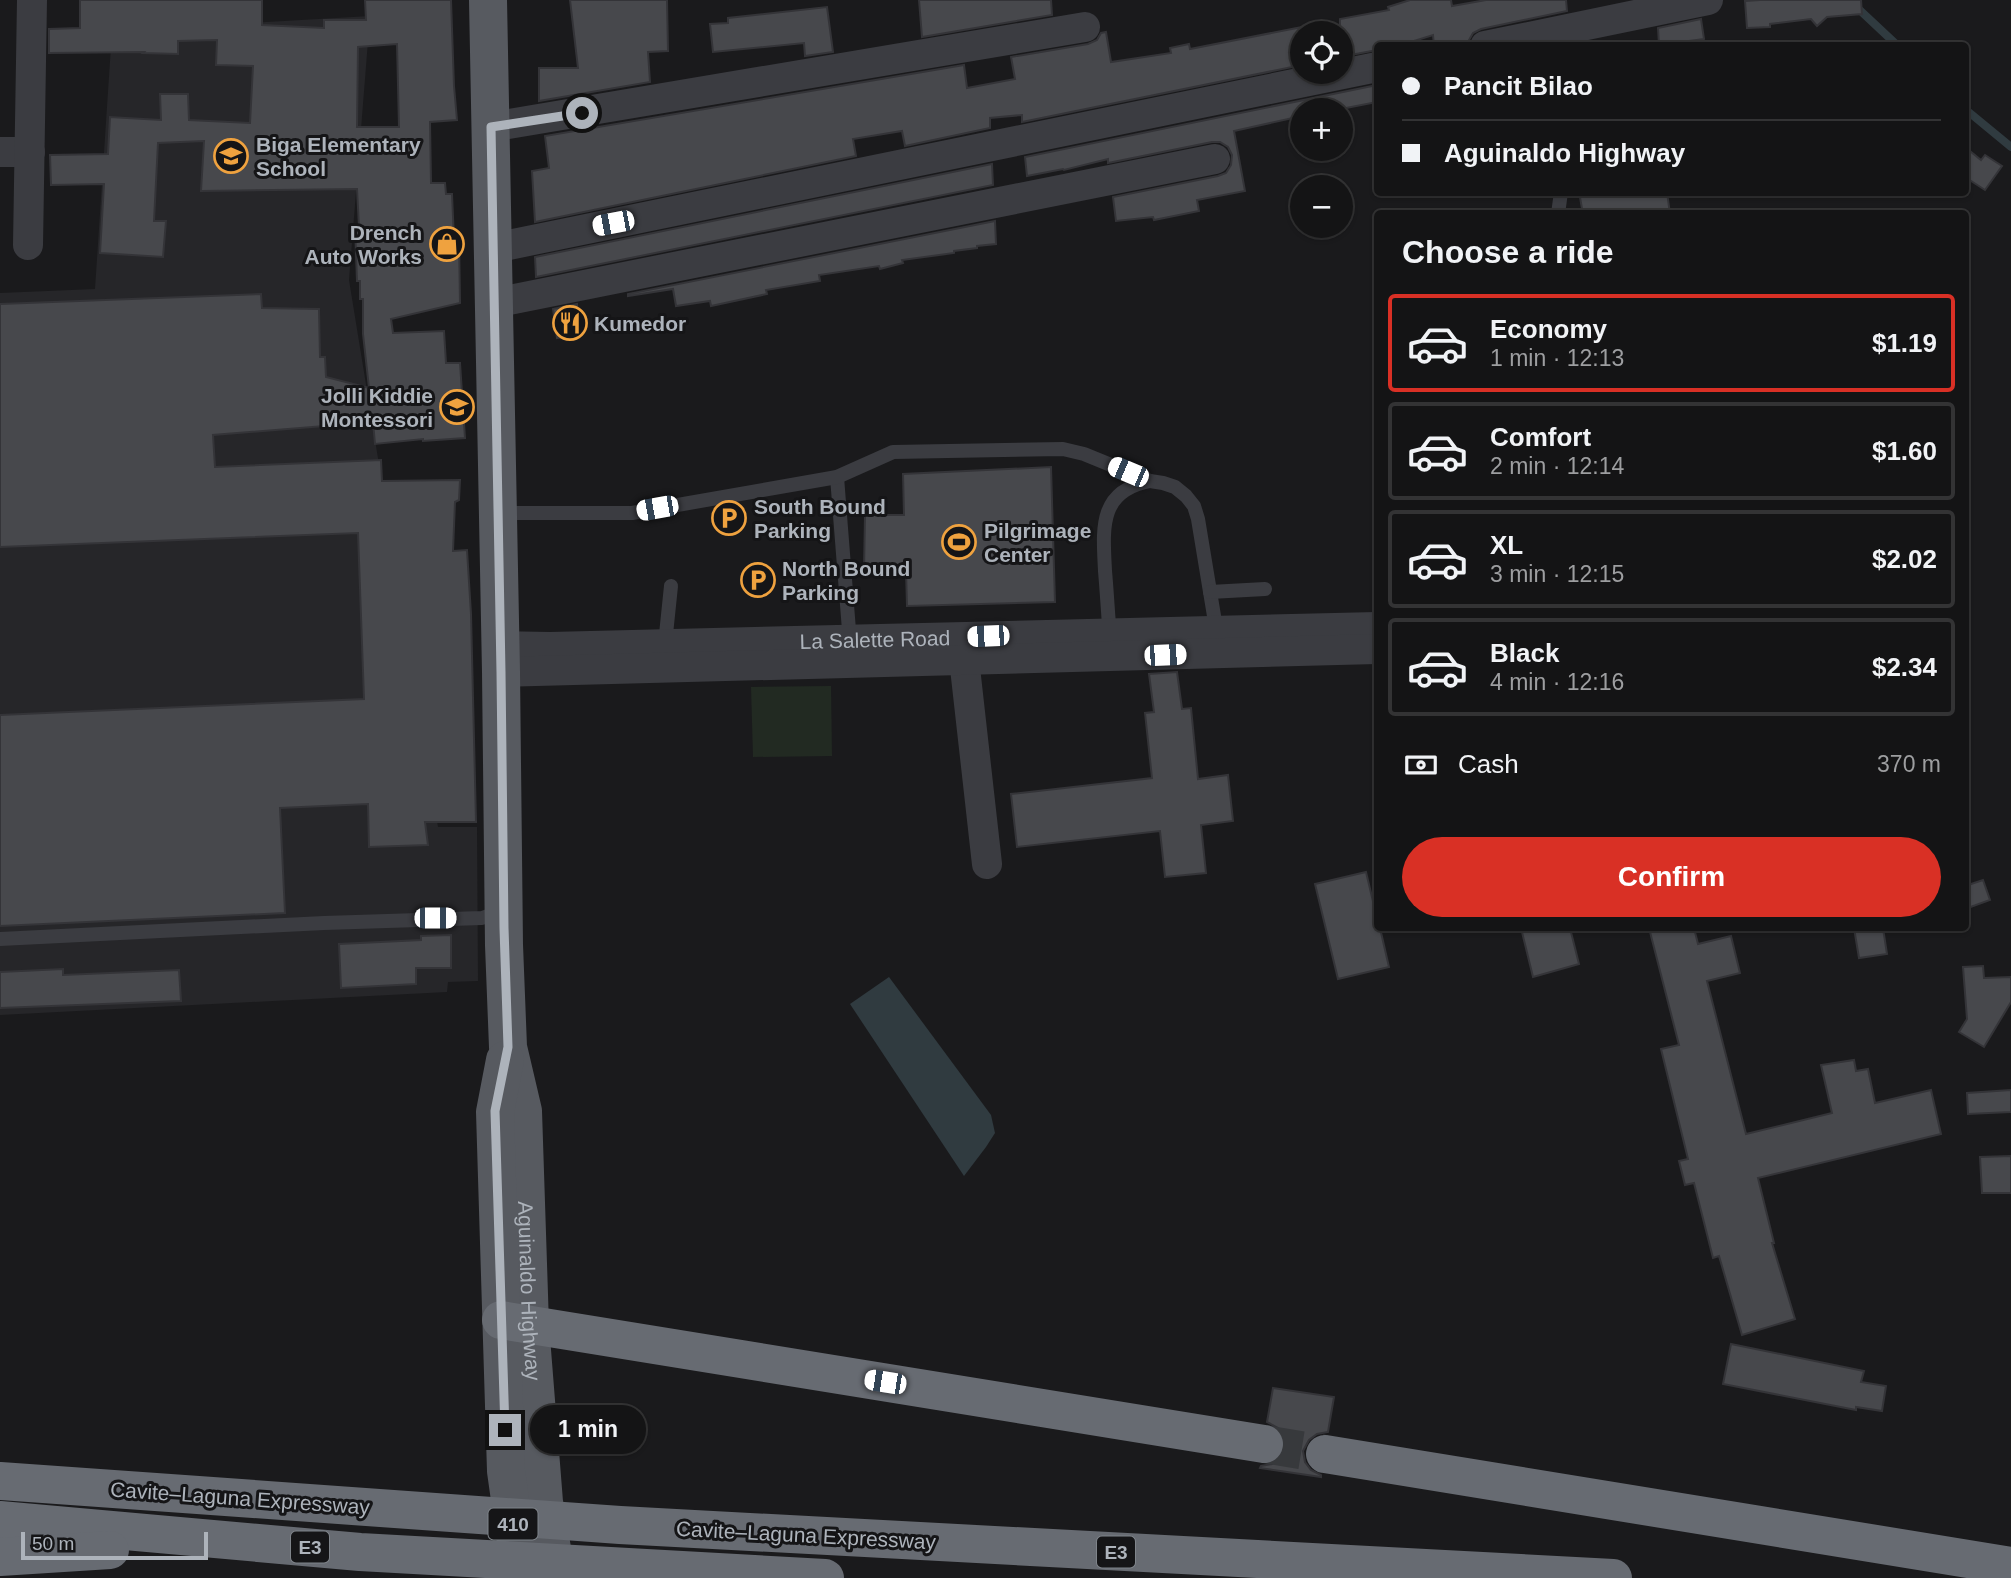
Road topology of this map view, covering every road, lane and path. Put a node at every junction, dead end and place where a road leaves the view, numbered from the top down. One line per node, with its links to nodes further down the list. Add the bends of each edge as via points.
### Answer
1 (32, 0): 9 (street)
2 (488, 0): 7 (main road, Aguinaldo Highway / 410)
3 (1708, 0): 5 (street)
4 (1085, 27): 7 (street)
5 (1504, 42)
6 (1374, 68): 12 (street)
7 (491, 127): 12 (main road, Aguinaldo Highway / 410)
8 (0, 152): 9 (street)
9 (30, 152): 11 (street)
10 (1215, 159): 13 (street)
11 (28, 245)
12 (494, 248): 13 (main road, Aguinaldo Highway / 410)
13 (494, 303): 16 (main road, Aguinaldo Highway / 410)
14 (837, 477): 15 (lane, via 893,452 1063,449); 16 (lane, via 632,513); 26 (lane)
15 (1150, 481): 19 (lane, via 1175,487 1194,506); 23 (lane, via 1124,490 1107,511 1104,545)
16 (498, 513): 27 (main road, Aguinaldo Highway / 410)
17 (671, 586): 22 (lane)
18 (1265, 589): 19 (lane)
19 (1210, 592): 21 (lane)
20 (1374, 627): 21 (street, La Salette Road)
21 (1217, 642): 23 (street, La Salette Road); 25 (street, La Salette Road)
22 (665, 645): 26 (street, La Salette Road); 27 (street, La Salette Road)
23 (1111, 645): 24 (street, La Salette Road)
24 (962, 649): 26 (street, La Salette Road); 28 (street)
25 (1374, 649)
26 (851, 652): 27 (street, La Salette Road)
27 (501, 659): 29 (main road, Aguinaldo Highway / 410)
28 (987, 864)
29 (504, 910): 30 (lane, via 482,918); 31 (main road, Aguinaldo Highway / 410, via 508,1047 523,1111)
30 (0, 939)
31 (516, 1322): 32 (highway); 34 (main road, Aguinaldo Highway / 410)
32 (1264, 1444)
33 (1325, 1454): 39 (highway)
34 (523, 1471): 40 (main road, Aguinaldo Highway / 410); 41 (main road, Aguinaldo Highway / 410, via 548,1535)
35 (0, 1481): 43 (highway, Cavite–Laguna Expressway / E3, via 620,1525)
36 (0, 1520): 37 (highway, Cavite–Laguna Expressway / E3)
37 (360, 1552): 38 (highway, via 132,1549); 42 (highway, Cavite–Laguna Expressway / E3)
38 (0, 1557)
39 (2011, 1566)
40 (521, 1578)
41 (557, 1578)
42 (825, 1578)
43 (1613, 1578)

